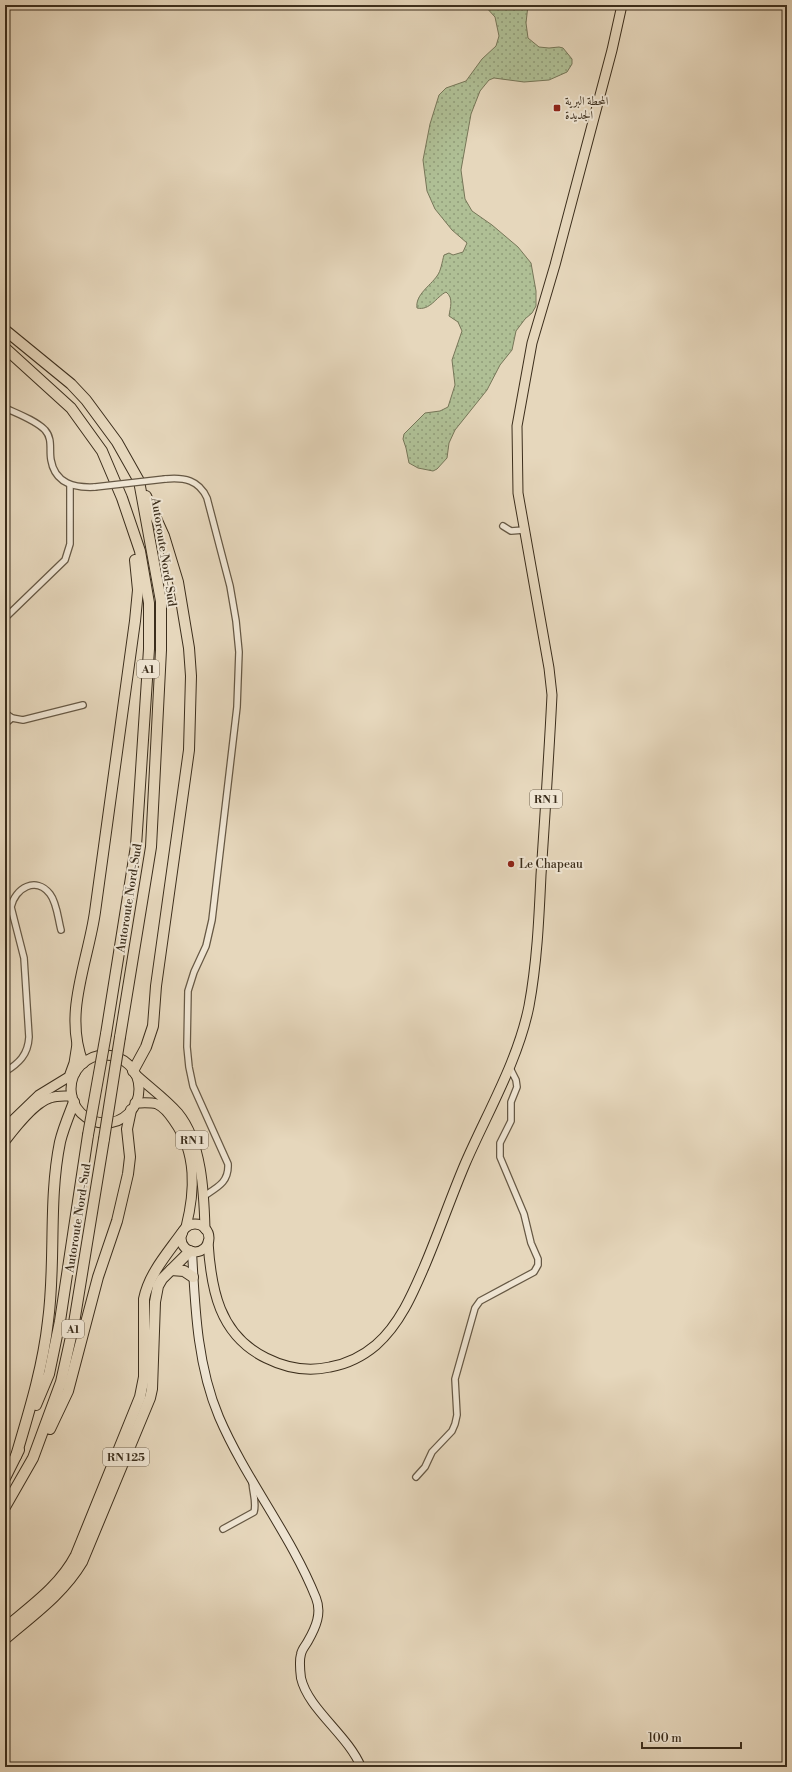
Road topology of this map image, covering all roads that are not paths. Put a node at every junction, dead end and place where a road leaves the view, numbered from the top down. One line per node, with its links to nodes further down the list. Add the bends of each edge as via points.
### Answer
1 (622, 5): 9 (main road, RN 1, via 618,30 532,343 524,383 517,426 518,493)
2 (5, 330): 5 (highway, Autoroute Nord-Sud / A1, via 53,368 86,400 117,442)
3 (5, 348): 7 (highway, Autoroute Nord-Sud / A1, via 71,408 102,451)
4 (5, 408): 6 (street, via 27,418 46,431 51,461 62,480)
5 (139, 481): 20 (highway, via 164,536 178,582 190,648 191,676 189,750 156,986 153,1026); 35 (highway, Autoroute Nord-Sud / A1, bridge, via 161,601 151,847 73,1331 61,1382)
6 (70, 486): 10 (street, via 70,544 65,560); 26 (street, bridge, via 82,488 165,479 191,480 204,490 207,498 230,586 238,652 237,708 211,925 206,946 188,991 189,1067 199,1102 228,1164 224,1183)
7 (122, 498): 16 (highway, via 135,553 138,590 93,927 76,1002); 34 (highway, Autoroute Nord-Sud / A1, bridge, via 141,558 149,602 149,649 136,846 60,1321 49,1374)
8 (503, 526): 9 (street, via 511,532)
9 (524, 530): 18 (main road, RN 1, via 552,695 536,952 528,1007)
10 (5, 618)
11 (83, 705): 13 (street, via 23,720)
12 (5, 713): 13 (street)
13 (12, 718): 14 (street)
14 (5, 724)
15 (61, 930): 19 (street, via 53,898 49,892 36,886 22,888 16,893 11,907 24,958 29,1037 24,1056)
16 (77, 1042): 17 (highway); 21 (main road)
17 (83, 1063): 20 (main road, via 100,1056 113,1056); 21 (main road)
18 (509, 1066): 31 (main road, RN 1, via 470,1152 415,1288 402,1314 376,1346 341,1365 325,1369 309,1370 274,1362 246,1345 228,1325 216,1300); 36 (street, via 517,1087 511,1102 511,1121 500,1143 500,1157 524,1214 538,1265 534,1272 480,1302 475,1308 455,1379 455,1424)
19 (5, 1072)
20 (134, 1072): 23 (main road, via 138,1088); 26 (main road, RN 1, via 183,1120 198,1160)
21 (71, 1076): 22 (main road); 24 (main road, via 40,1095)
22 (73, 1099): 23 (main road, via 85,1117 103,1123 121,1118); 25 (main road, via 56,1096 45,1100); 34 (highway, via 59,1150 49,1320 43,1356)
23 (133, 1107): 28 (main road, RN 1, via 151,1103 162,1108 177,1125 187,1146 192,1164 192,1188 191,1206); 35 (highway, via 127,1129 129,1170 117,1221 98,1277 68,1391)
24 (5, 1130)
25 (5, 1141)
26 (204, 1196): 27 (main road, RN 1)
27 (206, 1228): 28 (main road, via 196,1224); 29 (main road)
28 (184, 1230): 30 (main road, via 182,1243); 41 (highway, via 152,1274 146,1290 144,1377 140,1397 76,1556 49,1591)
29 (208, 1242): 30 (main road); 31 (main road, RN 1)
30 (195, 1251): 31 (main road, RN 1); 32 (highway, RN 125); 33 (main road)
31 (210, 1269)
32 (171, 1270): 33 (highway, via 184,1271); 42 (highway, RN 125, via 162,1278 156,1293 150,1398 82,1562 74,1576 56,1596)
33 (193, 1277): 38 (main road, via 207,1383 219,1417)
34 (16, 1456): 37 (highway, Autoroute Nord-Sud / A1)
35 (33, 1458): 39 (highway, Autoroute Nord-Sud / A1)
36 (416, 1477)
37 (5, 1478)
38 (252, 1480): 40 (street, via 256,1504 254,1512); 43 (main road, via 302,1567 317,1600 319,1617 301,1653 299,1667 306,1693 356,1754)
39 (5, 1507)
40 (223, 1529)
41 (5, 1628)
42 (5, 1639)
43 (361, 1767)

